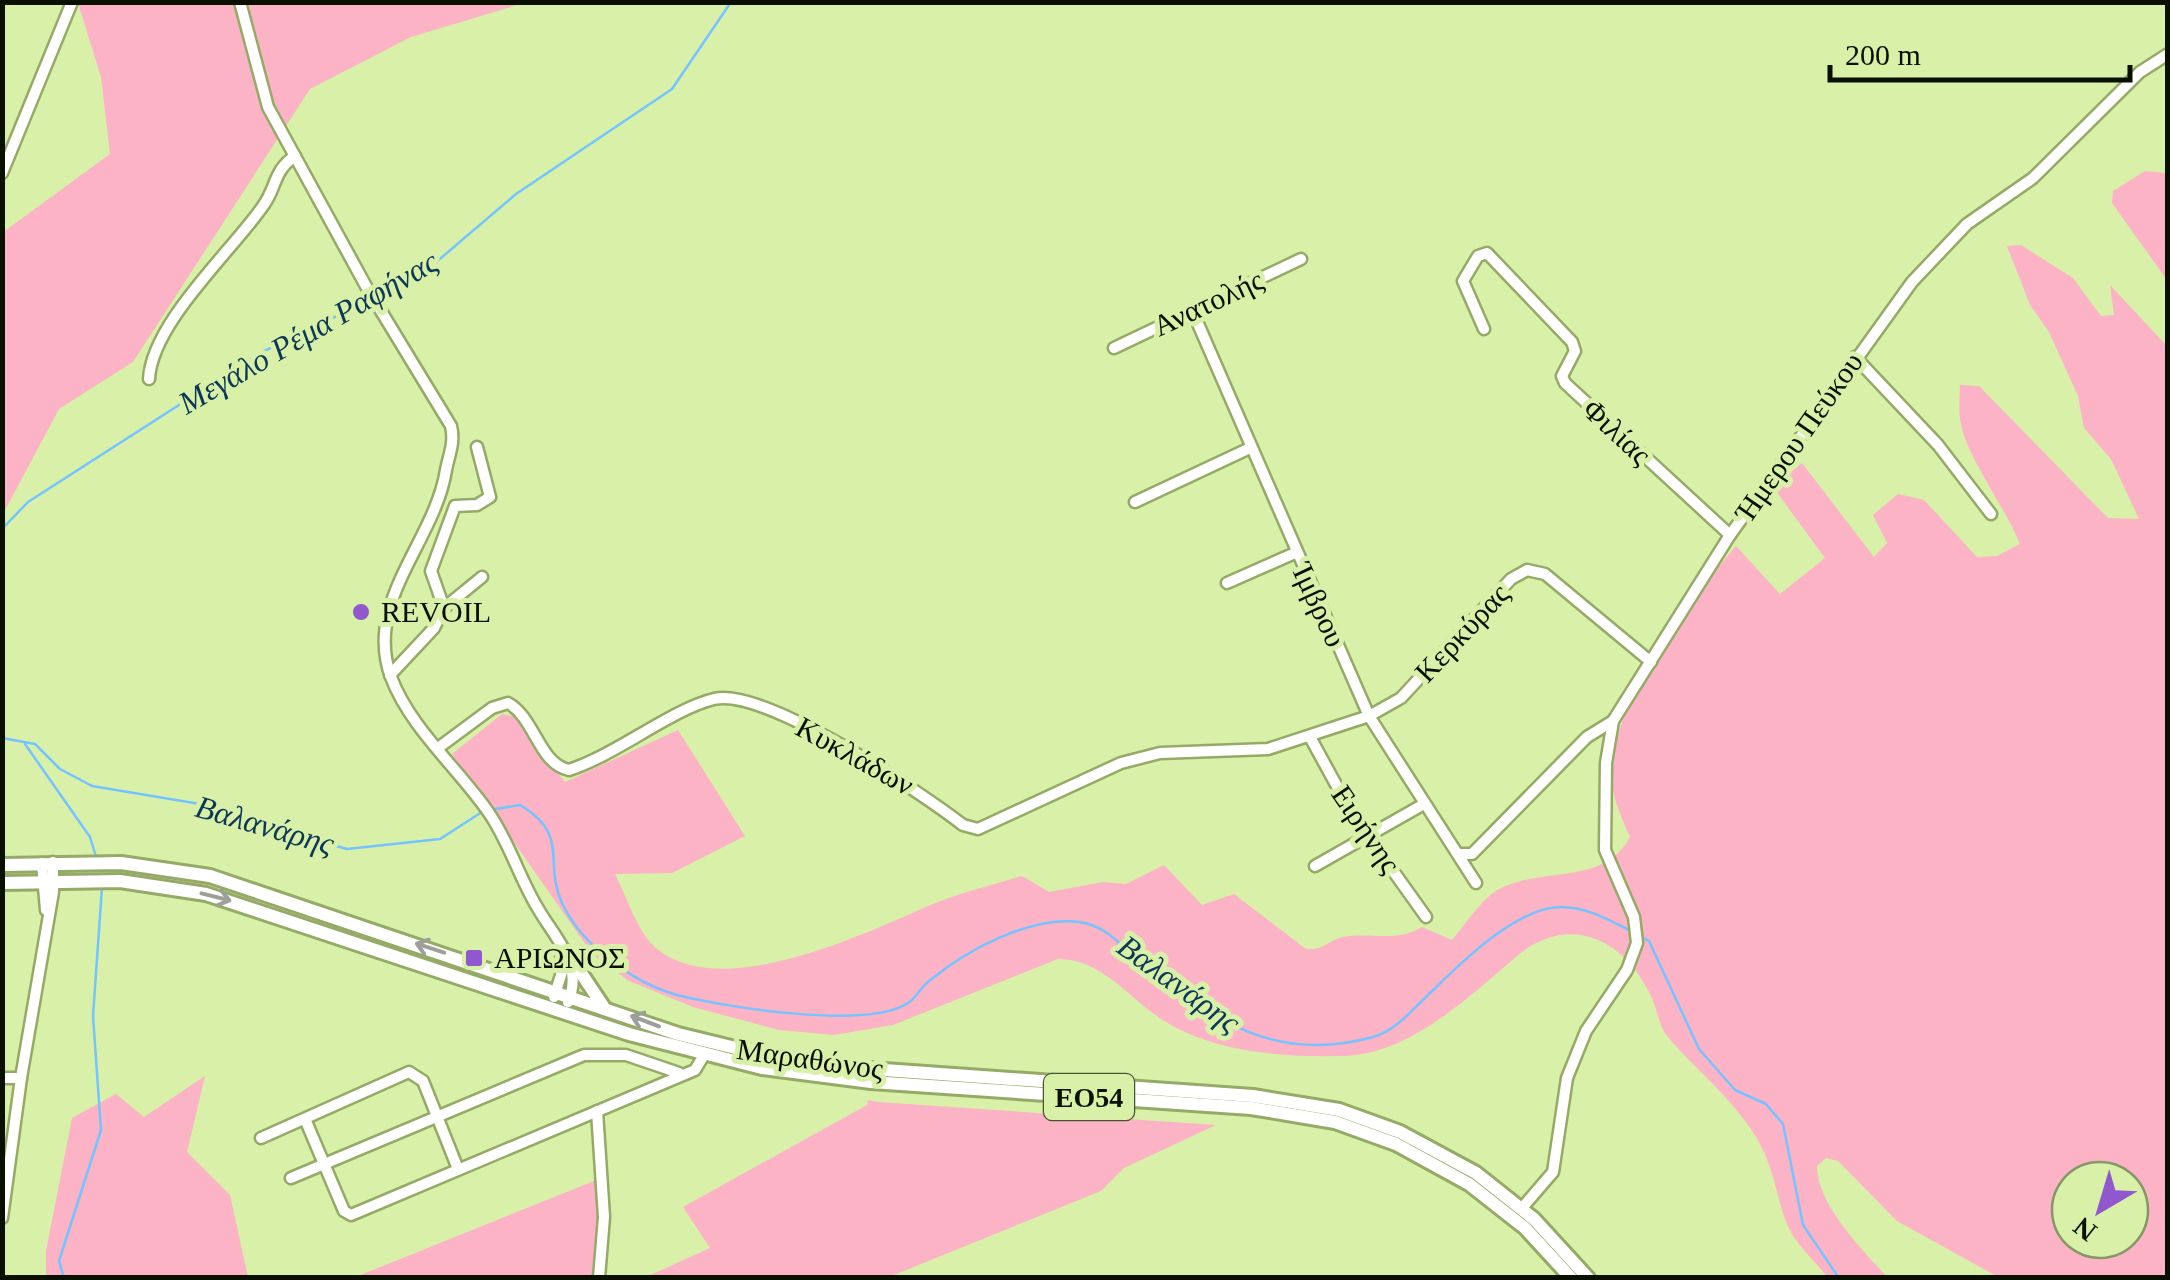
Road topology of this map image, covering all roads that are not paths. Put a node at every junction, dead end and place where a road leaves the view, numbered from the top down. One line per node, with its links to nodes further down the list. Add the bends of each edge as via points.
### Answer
1 (72, 2): 5 (street)
2 (240, 2): 4 (street, via 262,94)
3 (2168, 54): 10 (street, Ήμερου Πεύκου, via 2140,72 2033,178 1956,234)
4 (295, 156): 11 (street, via 275,172 263,206 161,339); 22 (street, via 449,420 454,442 441,498 384,622)
5 (2, 173)
6 (1301, 259): 7 (street, Ανατολής)
7 (1192, 310): 9 (street, Ανατολής); 13 (street, Ίμβρου)
8 (1484, 328): 16 (street, Φιλίας, via 1463,281 1487,252 1572,342 1565,383)
9 (1114, 348)
10 (1855, 358): 15 (street, via 1938,445); 16 (street, Ήμερου Πεύκου)
11 (150, 378)
12 (477, 448): 20 (street, via 490,497 478,506 455,506 445,525 431,571)
13 (1250, 448): 14 (street); 17 (street, Ίμβρου)
14 (1135, 502)
15 (1990, 514)
16 (1730, 535): 21 (street, Ήμερου Πεύκου)
17 (1295, 553): 19 (street); 23 (street, Ίμβρου)
18 (482, 577): 20 (street)
19 (1227, 583)
20 (444, 608): 22 (street)
21 (1651, 662): 23 (street, Κερκύρας, via 1545,574 1527,570 1511,578 1401,698); 24 (street, Ήμερου Πεύκου)
22 (390, 675): 26 (street)
23 (1369, 716): 25 (street, Κερκύρας); 27 (street, Ίμβρου)
24 (1613, 721): 29 (street, via 1587,736 1472,854); 54 (street, Ήμερου Πεύκου, via 1605,850 1632,912 1637,944 1567,1078 1550,1179)
25 (1310, 737): 26 (street, Κυκλάδων, via 1268,750 1160,753 1122,763 978,829 884,769 790,719 736,699 707,701 570,770 556,764 508,704 492,708); 28 (street, Ειρήνης)
26 (438, 748): 37 (street, via 495,822)
27 (1424, 804): 28 (street); 29 (street, Ίμβρου)
28 (1370, 838): 32 (street); 36 (street, Ειρήνης)
29 (1458, 854): 35 (street, Ίμβρου)
30 (47, 863): 31 (main road, Μαραθώνος / ΕΟ54); 33 (street); 39 (main road, Μαραθώνος / ΕΟ54, one-way to 30, via 232,882 114,863)
31 (2, 865)
32 (1315, 866)
33 (47, 880): 34 (main road, Μαραθώνος / ΕΟ54); 42 (main road, Μαραθώνος / ΕΟ54, one-way to 42, via 120,881 226,899); 46 (street)
34 (2, 883)
35 (1476, 883)
36 (1426, 917)
37 (558, 942): 38 (street); 39 (street)
38 (572, 961): 40 (street); 41 (main road)
39 (556, 990): 40 (main road, Μαραθώνος / ΕΟ54); 42 (street)
40 (570, 995): 41 (main road, Μαραθώνος / ΕΟ54); 42 (street)
41 (603, 1006): 54 (main road, Μαραθώνος / ΕΟ54, one-way to 41, via 1445,1154 1326,1108 1252,1096 797,1061 697,1040)
42 (557, 1009): 43 (main road, Μαραθώνος / ΕΟ54)
43 (704, 1055): 44 (street, via 695,1070); 57 (main road, Μαραθώνος / ΕΟ54, via 854,1080 1251,1108 1336,1122 1396,1144 1469,1184 1525,1228)
44 (679, 1073): 47 (street); 48 (street, via 626,1055 584,1056)
45 (2, 1078): 46 (street)
46 (20, 1078): 55 (street)
47 (597, 1111): 52 (street); 56 (street, via 604,1217)
48 (437, 1115): 49 (street, via 423,1081 409,1072); 51 (street); 52 (street)
49 (305, 1119): 50 (street); 51 (street)
50 (260, 1138)
51 (325, 1166): 52 (street, via 351,1215); 53 (street)
52 (458, 1169)
53 (291, 1178)
54 (1522, 1208): 58 (main road, Μαραθώνος / ΕΟ54)
55 (2, 1218)
56 (599, 1278)
57 (1572, 1278)
58 (1588, 1278)

